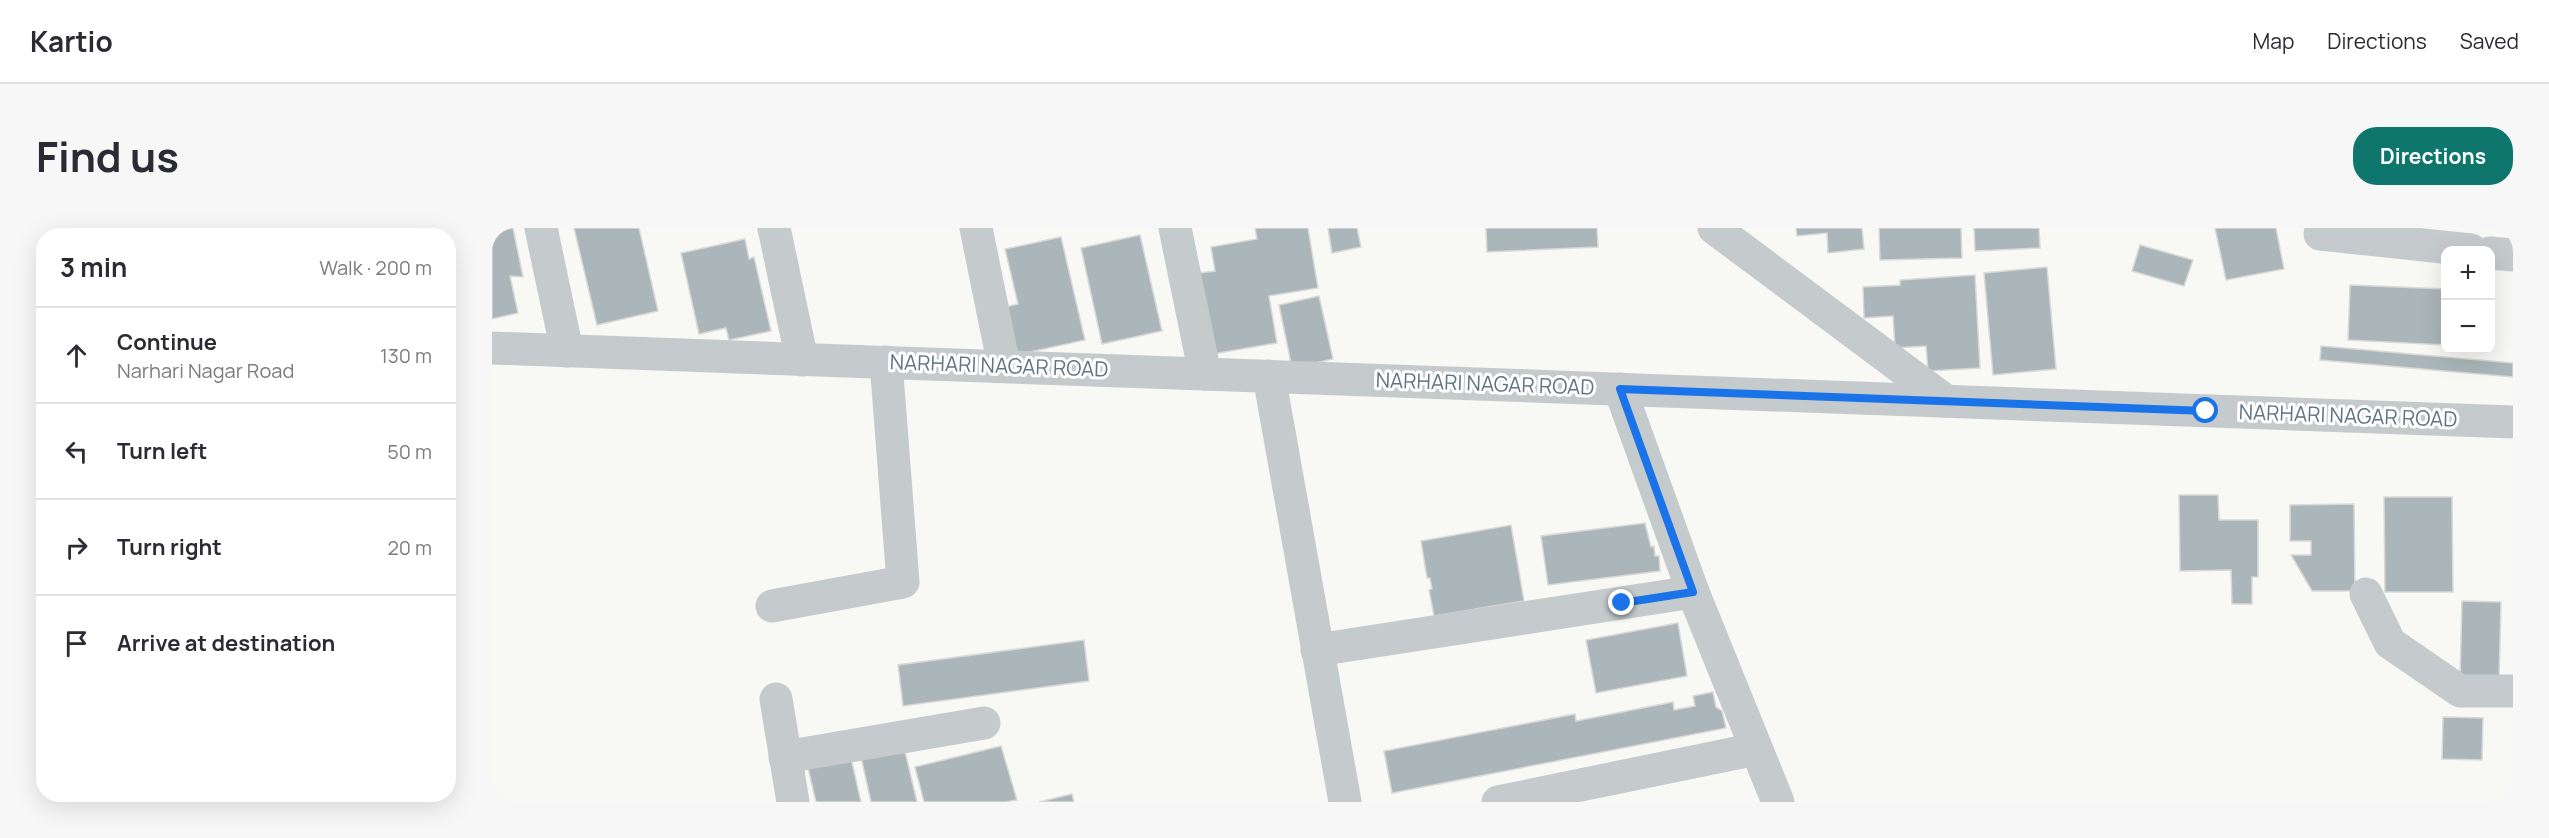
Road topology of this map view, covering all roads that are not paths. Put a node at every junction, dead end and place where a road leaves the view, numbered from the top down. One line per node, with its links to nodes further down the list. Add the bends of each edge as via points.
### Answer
1 (541, 228): 11 (street)
2 (774, 228): 12 (street)
3 (976, 228): 14 (street)
4 (1175, 228): 15 (street)
5 (1714, 228): 18 (street)
6 (2320, 234): 7 (street)
7 (2441, 247)
8 (2495, 253): 9 (street)
9 (2513, 255)
10 (492, 348): 11 (street, NARHARI NAGAR ROAD)
11 (567, 351): 12 (street, NARHARI NAGAR ROAD)
12 (802, 360): 13 (street, NARHARI NAGAR ROAD)
13 (886, 362): 14 (street, NARHARI NAGAR ROAD); 22 (street, via 903,582)
14 (1004, 366): 15 (street, NARHARI NAGAR ROAD)
15 (1205, 374): 16 (street, NARHARI NAGAR ROAD)
16 (1269, 376): 17 (street, NARHARI NAGAR ROAD); 23 (street)
17 (1620, 389): 18 (street, NARHARI NAGAR ROAD); 20 (street)
18 (1946, 401): 19 (street, NARHARI NAGAR ROAD)
19 (2513, 422)
20 (1693, 592): 23 (street); 27 (street)
21 (2366, 594): 24 (street, via 2390,643 2460,691)
22 (771, 606)
23 (1317, 650): 30 (street)
24 (2513, 691)
25 (776, 699): 28 (street)
26 (984, 723): 28 (street)
27 (1756, 749): 31 (street); 32 (street)
28 (785, 757): 29 (street)
29 (793, 802)
30 (1344, 802)
31 (1498, 802)
32 (1778, 802)

